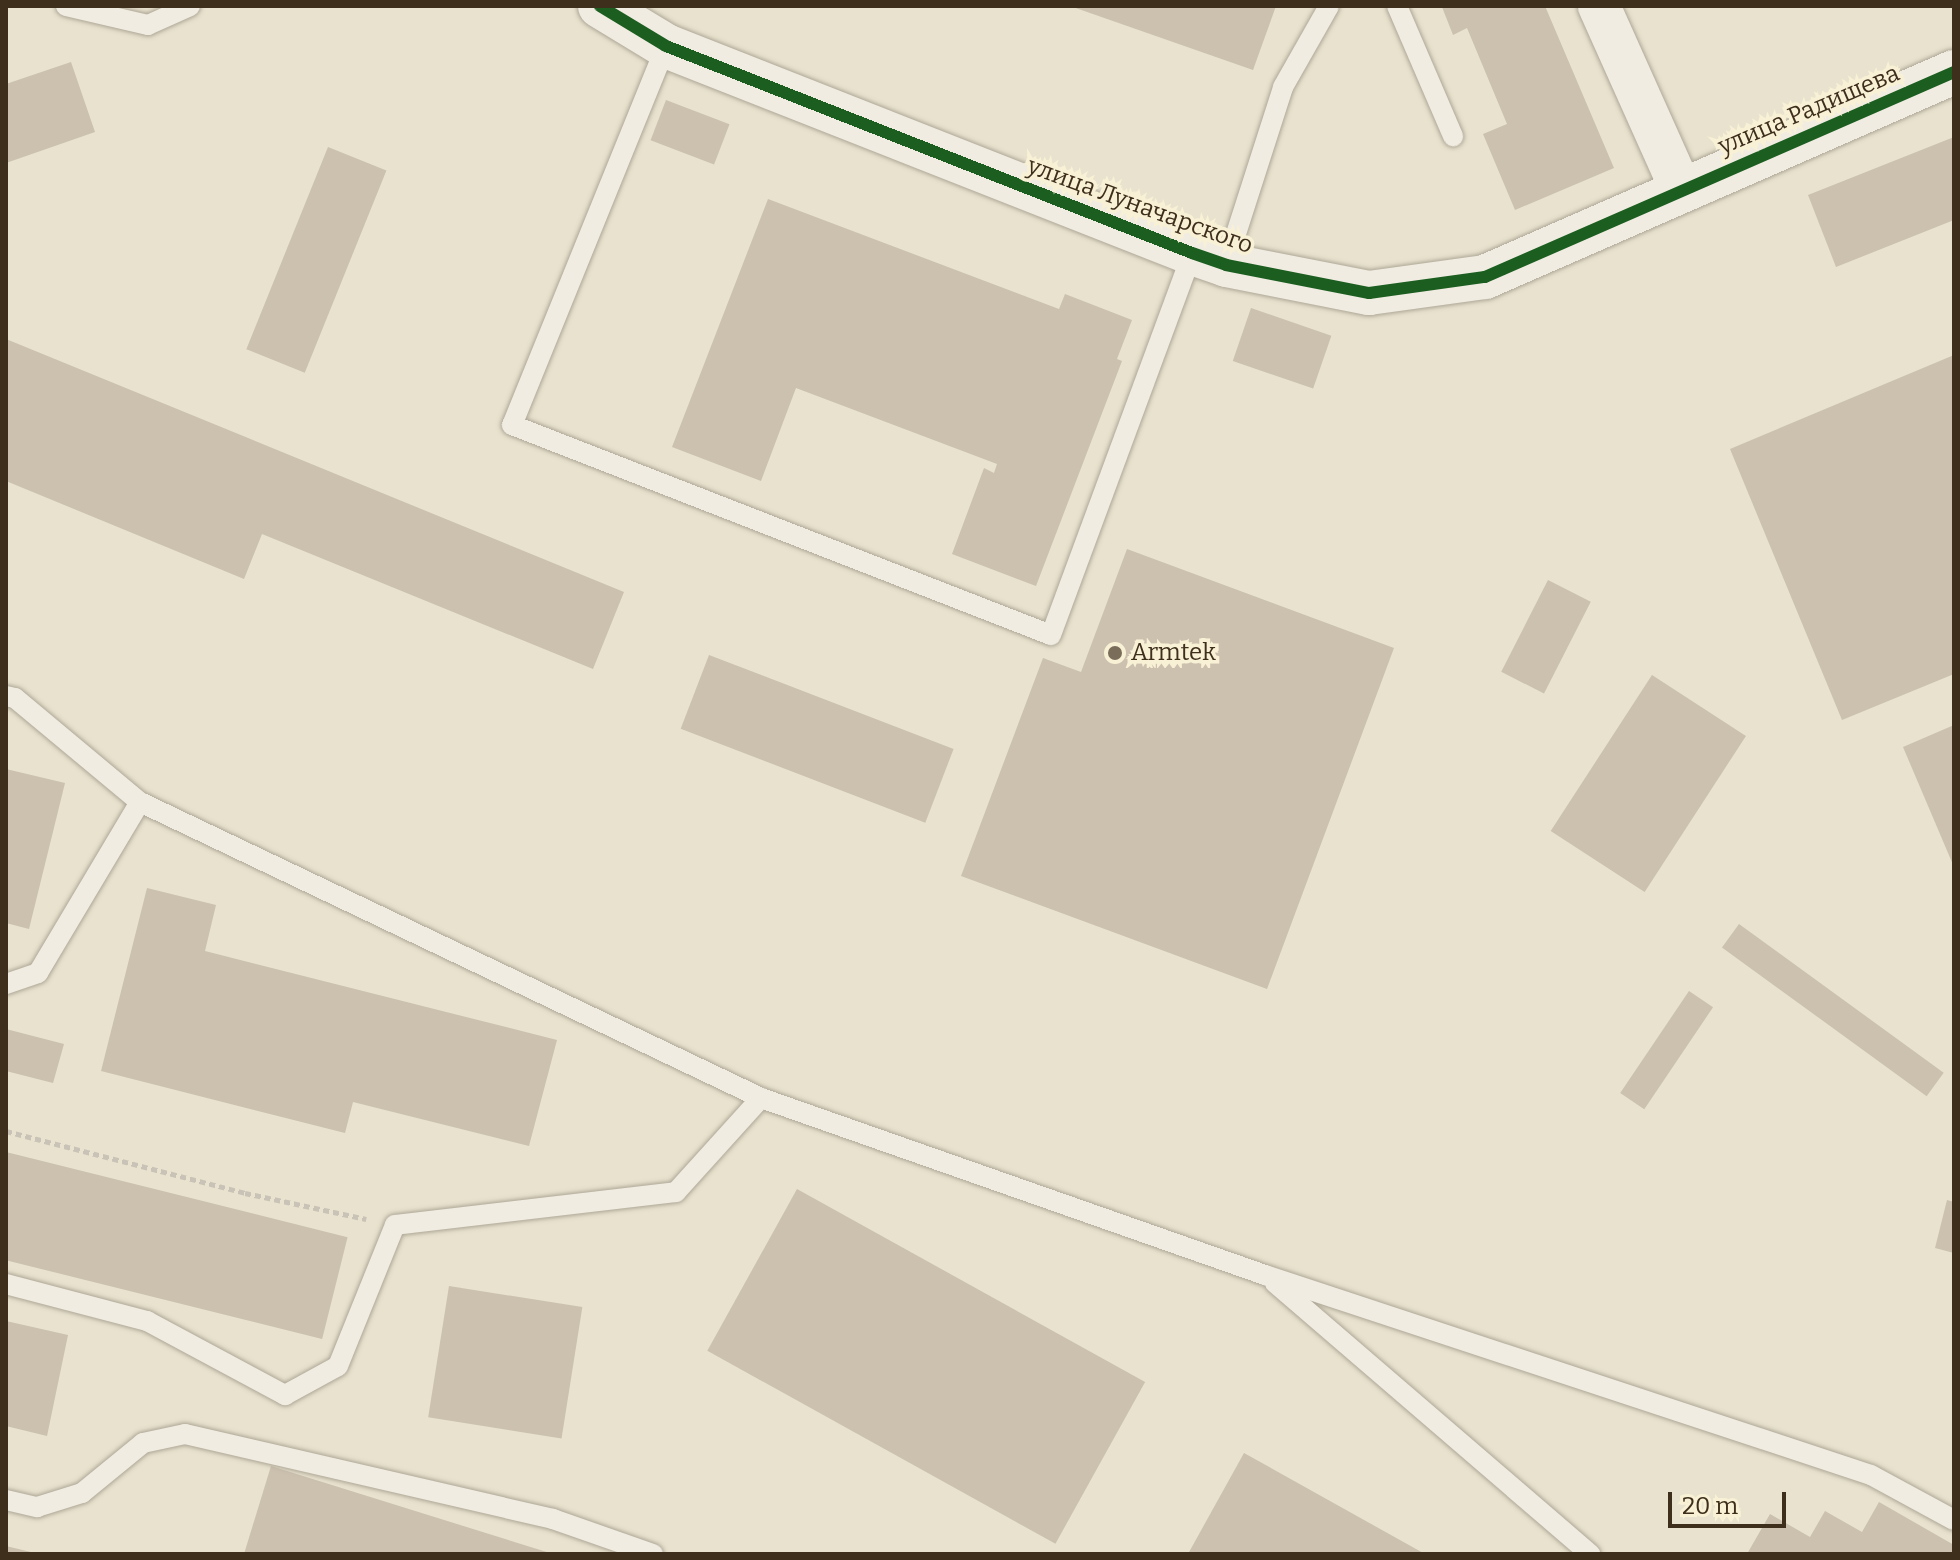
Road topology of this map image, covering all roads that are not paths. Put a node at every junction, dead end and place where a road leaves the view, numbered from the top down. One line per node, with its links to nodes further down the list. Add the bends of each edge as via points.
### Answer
1 (66, 6): 2 (lane, via 148,25)
2 (190, 6)
3 (600, 6): 7 (street, улица Луначарского)
4 (1329, 6): 11 (lane, via 1283,87)
5 (1397, 6): 9 (lane)
6 (1599, 6): 10 (street)
7 (666, 46): 11 (street, улица Луначарского); 11 (lane, via 512,425 527,431 1051,635)
8 (1954, 72): 10 (street, улица Радищева)
9 (1453, 136)
10 (1681, 189): 11 (street, улица Луначарского, via 1485,277 1369,293)
11 (1209, 259)
12 (6, 696): 13 (lane, via 15,698)
13 (140, 802): 14 (lane, via 38,973); 15 (lane)
14 (6, 984)
15 (761, 1098): 16 (lane); 17 (lane, via 676,1192 395,1225 338,1366 285,1395 147,1321)
16 (1265, 1275): 19 (lane, via 1871,1475); 21 (lane)
17 (6, 1284)
18 (6, 1500): 20 (lane, via 37,1507 82,1493 143,1443 185,1434 553,1519)
19 (1954, 1520)
20 (653, 1554)
21 (1590, 1554)

